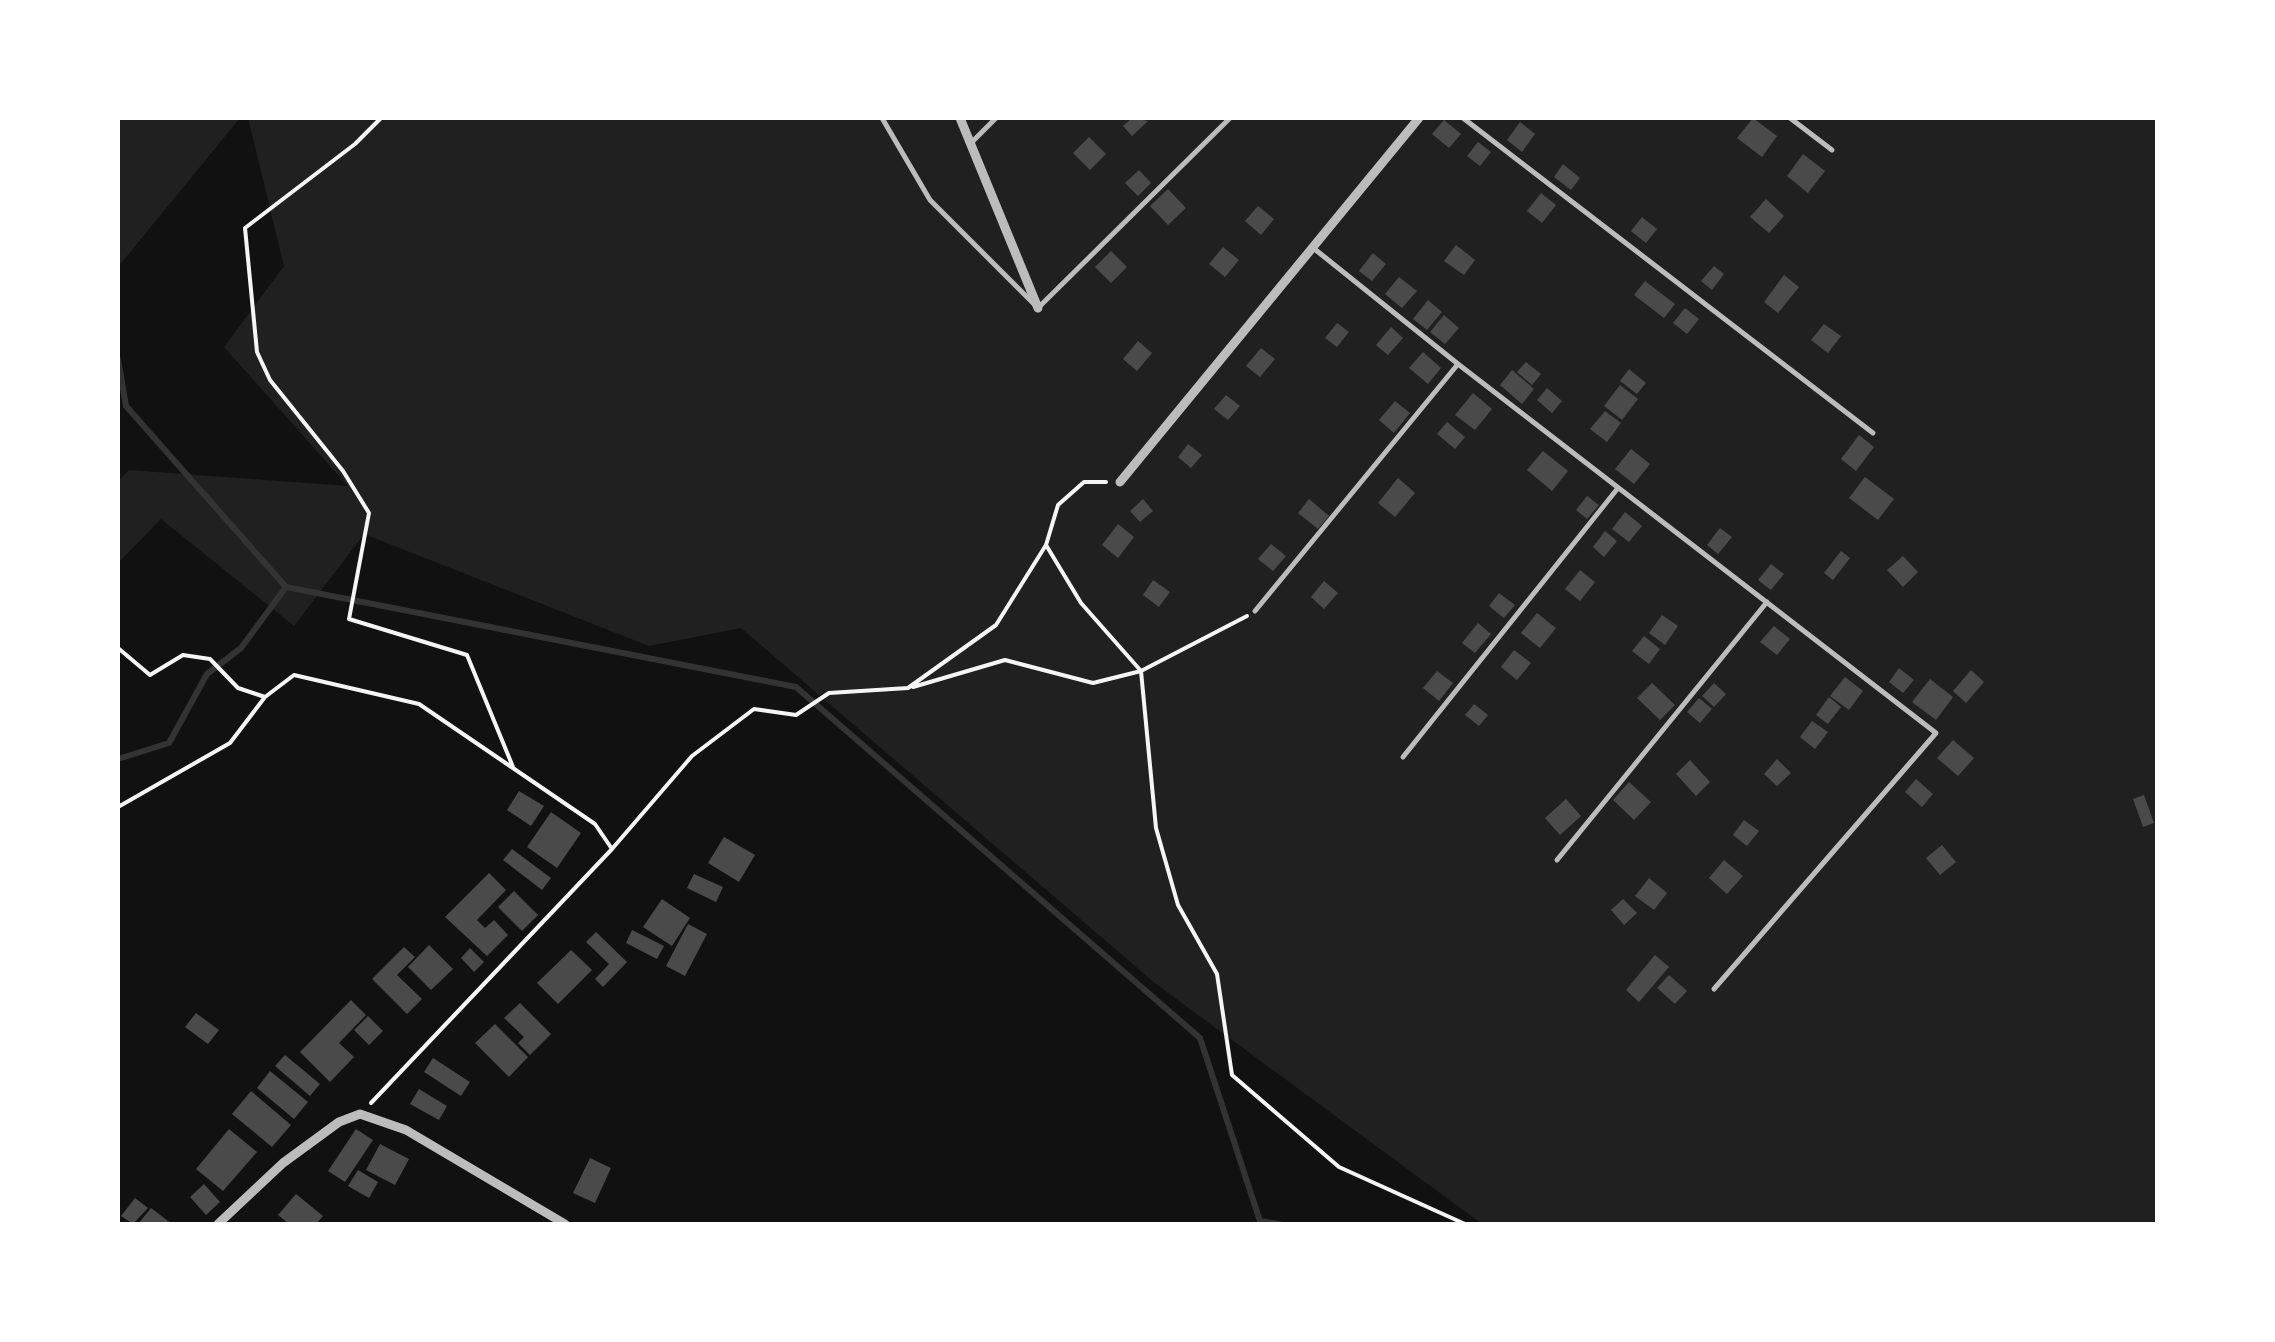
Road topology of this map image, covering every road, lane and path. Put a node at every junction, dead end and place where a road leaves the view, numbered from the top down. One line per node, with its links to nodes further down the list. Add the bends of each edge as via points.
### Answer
1 (382, 118): 25 (path, via 245,228 256,352 369,513 348,619 467,655)
2 (882, 118): 12 (lane, via 930,200)
3 (960, 118): 9 (street)
4 (996, 118): 9 (lane)
5 (1230, 118): 12 (lane)
6 (1419, 118): 11 (street)
7 (1463, 118): 14 (lane)
8 (1790, 118): 10 (lane)
9 (969, 145): 12 (street)
10 (1832, 150)
11 (1312, 247): 13 (lane); 15 (street)
12 (1038, 308)
13 (1458, 364): 16 (lane); 19 (lane)
14 (1873, 433)
15 (1120, 482): 17 (path, via 1084,482 1058,505)
16 (1618, 488): 18 (lane); 24 (lane)
17 (1046, 544): 21 (path, via 1081,604); 22 (path, via 996,624)
18 (1767, 602): 28 (lane); 29 (lane, via 1936,733)
19 (1255, 611): 21 (path)
20 (118, 648): 23 (path, via 150,675 183,655 210,659 238,688)
21 (1141, 671): 22 (path, via 1094,683 1005,660); 33 (path, via 1156,828 1178,904 1217,974 1232,1076 1340,1166)
22 (908, 688): 27 (path, via 829,693 796,715 754,708 692,756)
23 (264, 697): 25 (path, via 294,675 419,704); 26 (path, via 230,743)
24 (1403, 757)
25 (513, 767): 27 (path, via 595,824)
26 (118, 806)
27 (612, 849): 30 (path)
28 (1557, 860)
29 (1714, 989)
30 (360, 1114): 31 (street, via 283,1163); 32 (street, via 406,1130)
31 (218, 1224)
32 (565, 1224)
33 (1465, 1224)

